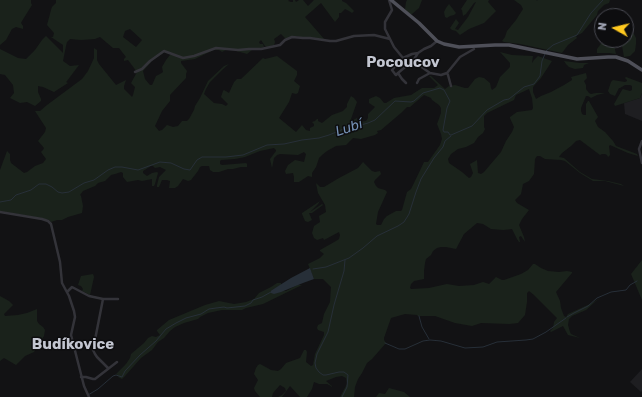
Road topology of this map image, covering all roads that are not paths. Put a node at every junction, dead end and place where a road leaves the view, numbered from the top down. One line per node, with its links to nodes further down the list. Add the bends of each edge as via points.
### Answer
1 (390, 0): 2 (street, via 392,10 385,26); 3 (main road)
2 (390, 39): 6 (street); 9 (street, via 374,35 354,36 336,41 292,37 280,45 261,49 216,48 183,58 164,51 142,70)
3 (437, 41): 5 (street); 8 (main road, via 456,47 517,46 577,59 616,58 628,61)
4 (474, 49): 12 (street, via 460,57)
5 (418, 53): 6 (street); 7 (street)
6 (403, 58): 7 (street); 10 (street, via 392,70 396,75)
7 (412, 61): 10 (street); 11 (street)
8 (642, 70)
9 (135, 72)
10 (398, 73): 14 (street)
11 (430, 73): 12 (street); 13 (street)
12 (447, 73): 15 (street)
13 (416, 82)
14 (406, 83)
15 (451, 86)
16 (642, 141): 17 (street)
17 (642, 163)
18 (0, 212): 19 (street, via 42,219 51,224 62,283)
19 (67, 292): 20 (street, via 72,287 89,296); 24 (street, via 75,317 71,335)
20 (103, 299): 21 (street); 23 (street, via 93,350)
21 (118, 299)
22 (117, 362): 23 (street)
23 (108, 368): 24 (street, via 95,379)
24 (81, 377): 25 (street)
25 (88, 396)

